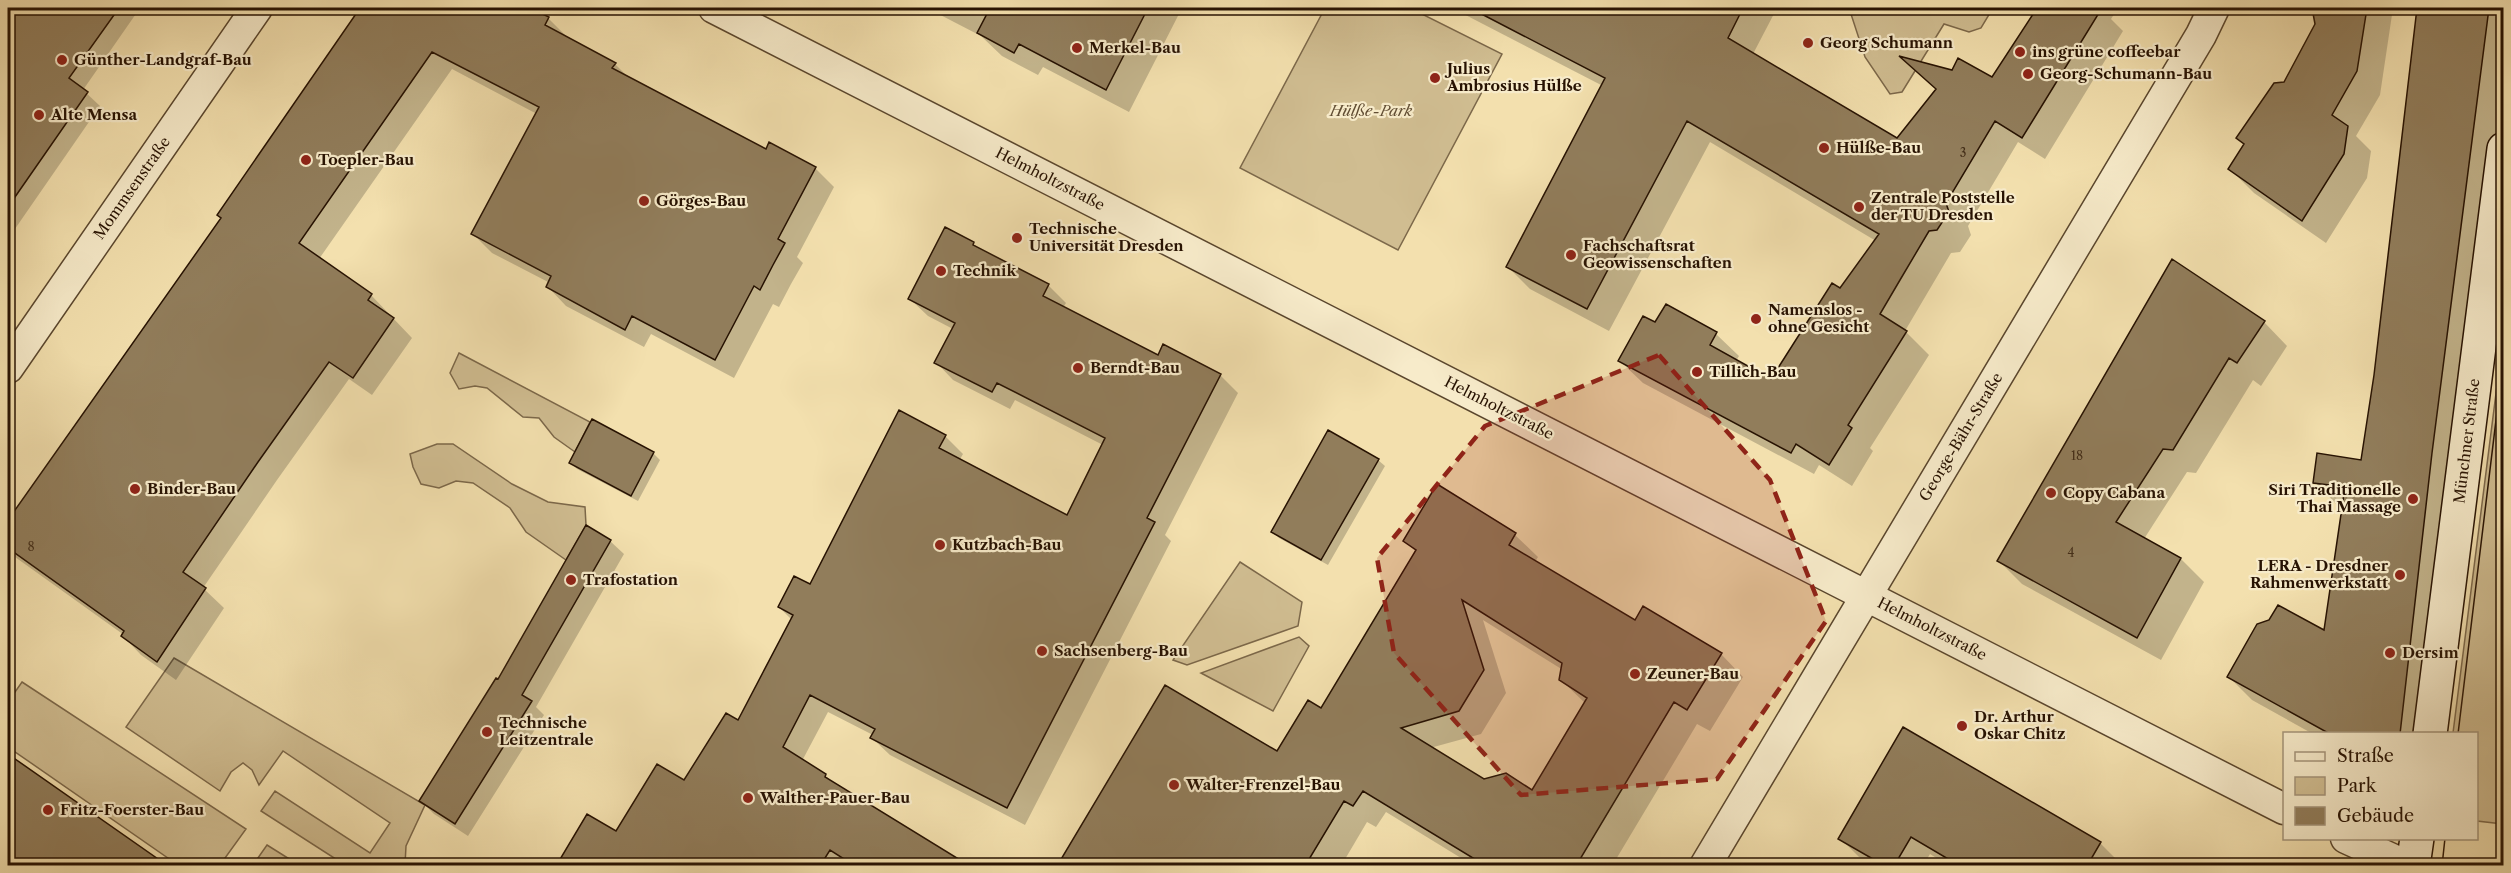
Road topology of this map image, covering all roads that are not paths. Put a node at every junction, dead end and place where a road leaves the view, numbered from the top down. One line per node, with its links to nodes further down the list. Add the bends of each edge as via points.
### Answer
1 (257, 8): 5 (street, Mommsenstraße)
2 (714, 8): 6 (street, Helmholtzstraße)
3 (2214, 8): 6 (street, George-Bähr-Straße)
4 (2504, 148): 7 (street, Münchner Straße)
5 (8, 368)
6 (1866, 596): 8 (street, Helmholtzstraße); 11 (street, George-Bähr-Straße)
7 (2430, 732)
8 (2283, 808)
9 (2350, 840): 12 (street)
10 (2417, 840): 13 (street)
11 (1705, 866)
12 (2407, 866)
13 (2413, 866)

